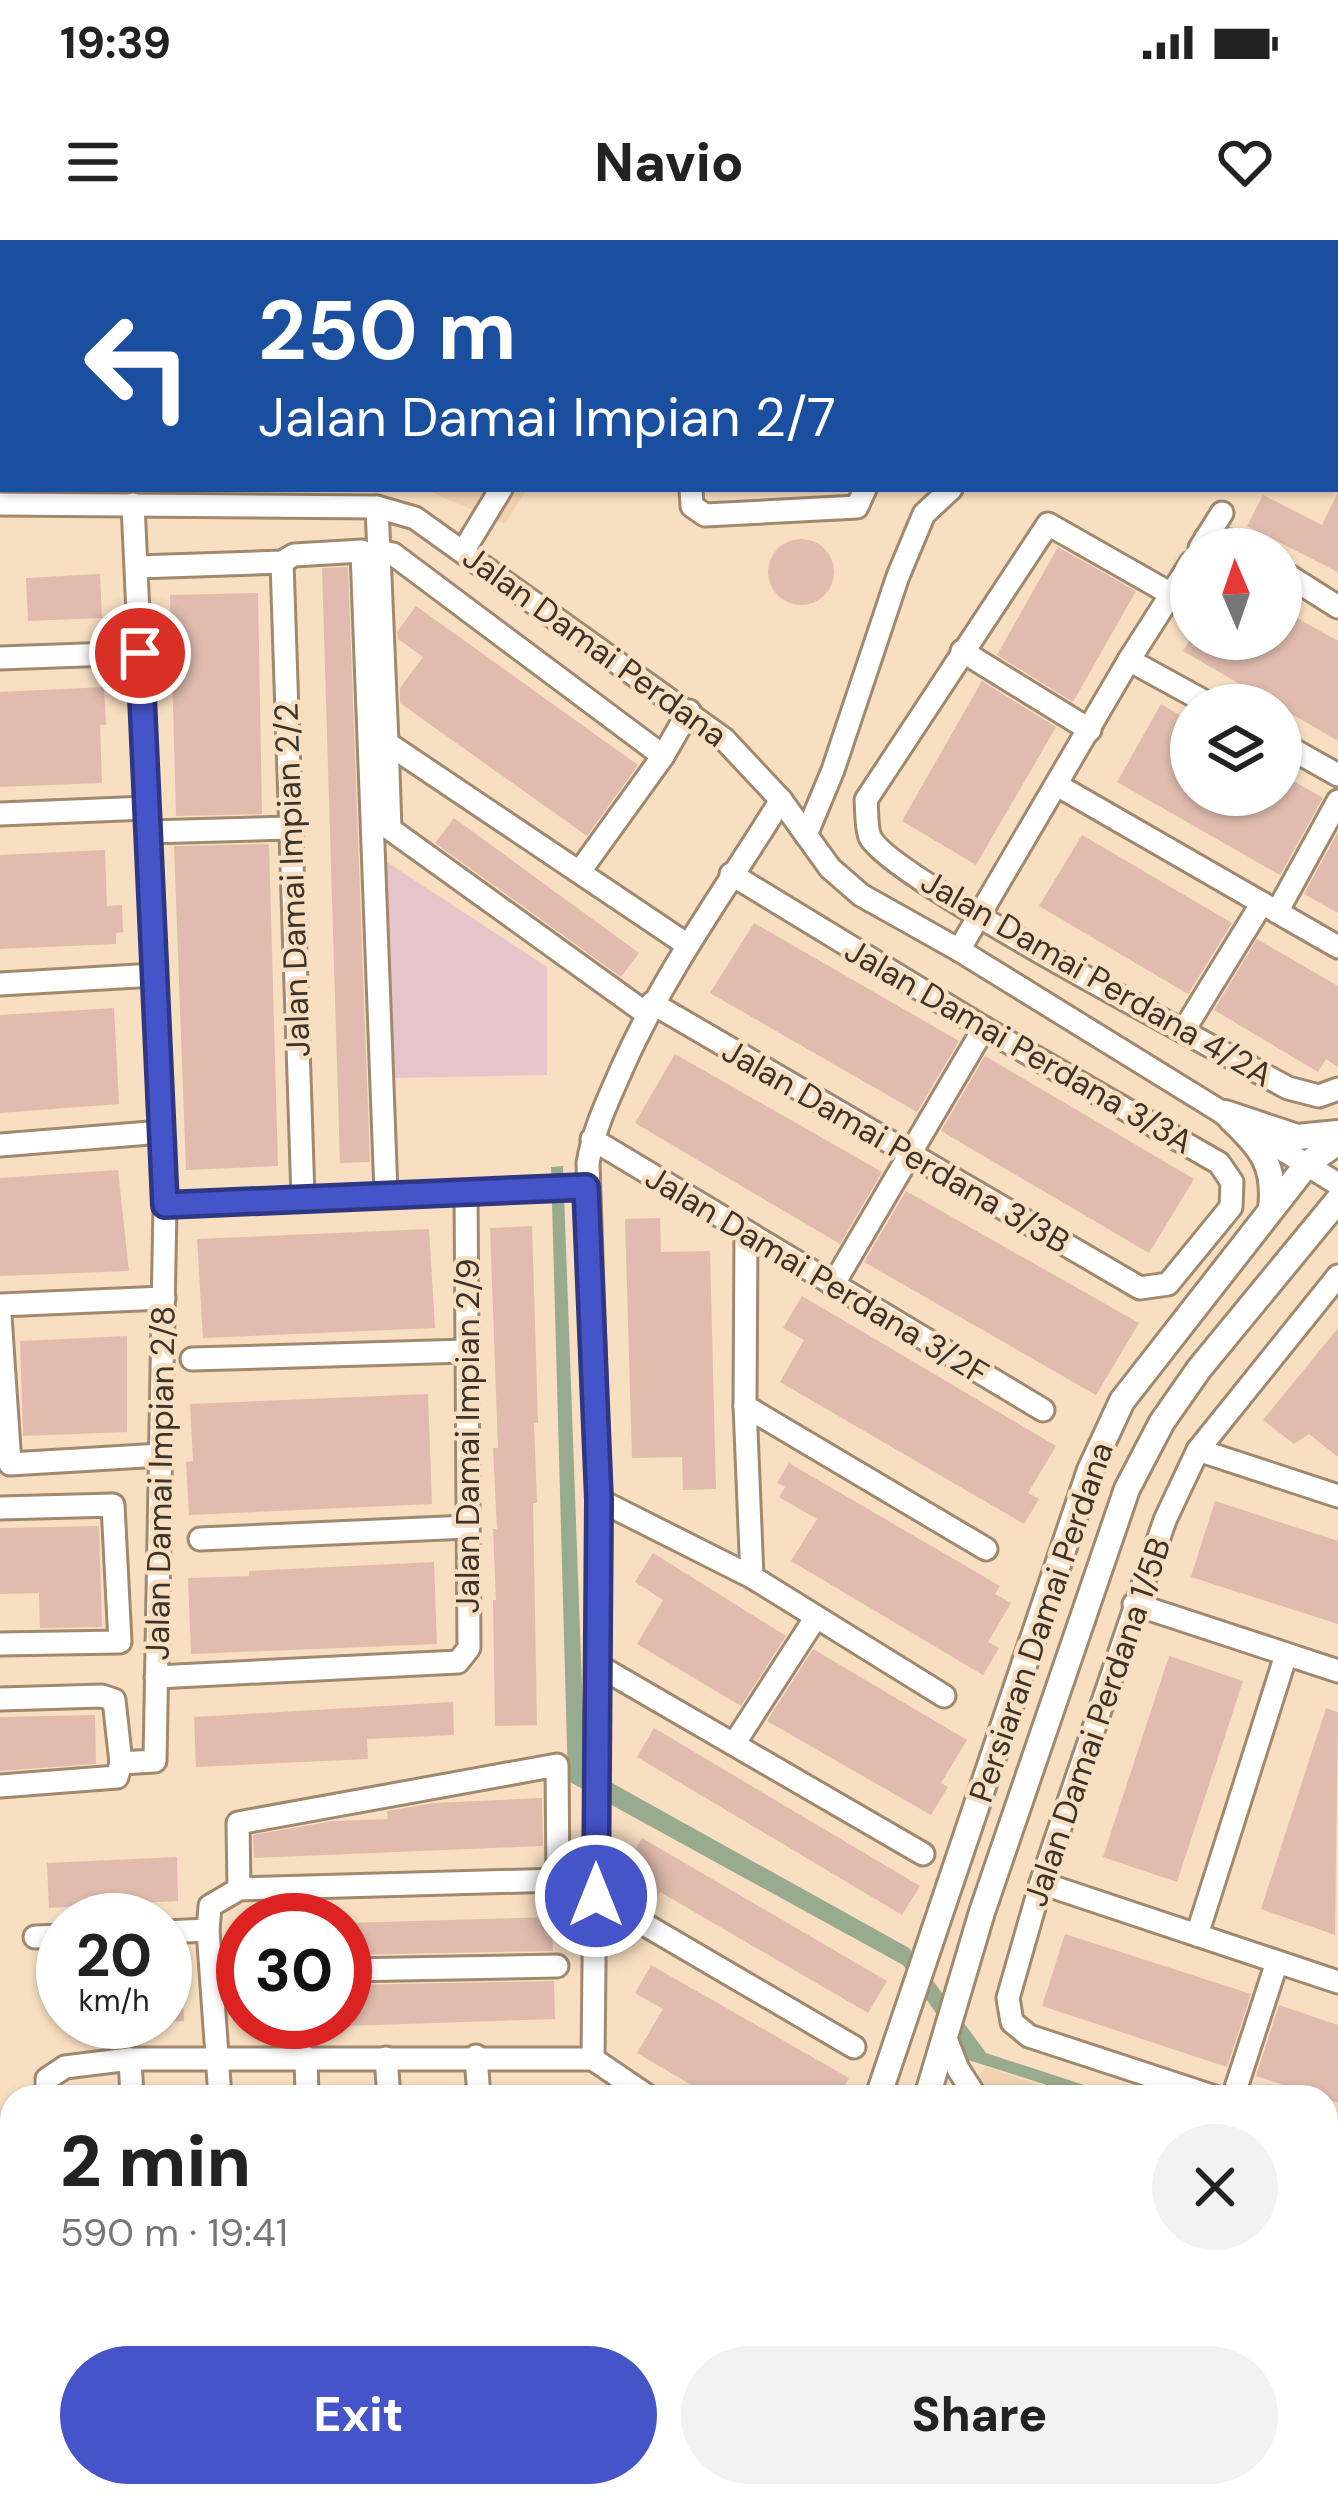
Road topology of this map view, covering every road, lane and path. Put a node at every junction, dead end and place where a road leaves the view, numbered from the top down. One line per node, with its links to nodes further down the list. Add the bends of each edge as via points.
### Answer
1 (499, 492): 10 (street)
2 (692, 492): 3 (street, via 692,506 705,515 857,507)
3 (864, 492)
4 (948, 492): 36 (street, via 924,514 898,576)
5 (0, 504): 6 (street, Jalan Damai Perdana)
6 (134, 504): 7 (street, Jalan Damai Perdana); 13 (street, Jalan Damai Impian 2/8)
7 (377, 507): 10 (street, Jalan Damai Perdana, via 415,518); 11 (street)
8 (1222, 513): 9 (street)
9 (1213, 528)
10 (464, 550): 23 (street, Jalan Damai Perdana)
11 (378, 551): 25 (street); 27 (street, via 393,554)
12 (282, 562): 13 (street); 34 (street, Jalan Damai Impian 2/2); 60 (street, via 362,551)
13 (137, 567): 19 (street, Jalan Damai Impian 2/8)
14 (1302, 585): 17 (street)
15 (1170, 594): 18 (street, Jalan Damai Perdana 4/2A, via 1048,524)
16 (1170, 597): 21 (street)
17 (1338, 608)
18 (962, 651): 24 (street); 40 (street, Jalan Damai Perdana 4/2A, via 866,800 870,837 885,854)
19 (140, 653): 20 (street); 32 (street, Jalan Damai Impian 2/8)
20 (0, 658)
21 (1129, 660): 22 (street); 24 (street)
22 (1173, 684)
23 (689, 710): 27 (street); 30 (street, Jalan Damai Perdana)
24 (1090, 730): 29 (street)
25 (387, 743): 37 (street); 46 (street, Jalan Damai Perdana 3/3B, via 390,829)
26 (1302, 755): 28 (street)
27 (663, 756): 37 (street)
28 (1338, 776)
29 (1057, 785): 39 (street); 40 (street)
30 (781, 800): 36 (street, Jalan Damai Perdana); 38 (street)
31 (1338, 801): 39 (street)
32 (147, 808): 33 (street); 35 (street, Jalan Damai Impian 2/8)
33 (0, 814)
34 (290, 828): 35 (street); 61 (street, Jalan Damai Impian 2/2)
35 (148, 832): 44 (street, Jalan Damai Impian 2/8)
36 (806, 835): 43 (street, Jalan Damai Perdana, via 861,895)
37 (580, 872): 41 (street)
38 (730, 874): 41 (street); 47 (street, Jalan Damai Perdana 3/3A)
39 (1269, 908): 42 (street); 48 (street)
40 (980, 916): 43 (street); 48 (street, Jalan Damai Perdana 4/2A)
41 (686, 944): 46 (street)
42 (1338, 947)
43 (958, 950): 50 (street, Jalan Damai Perdana)
44 (155, 975): 45 (street); 51 (street, Jalan Damai Impian 2/8)
45 (0, 984)
46 (649, 1009): 53 (street); 55 (street, Jalan Damai Perdana 3/3B)
47 (984, 1028): 55 (street); 68 (street, Jalan Damai Perdana 3/3A, via 1219,1162 1232,1182 1231,1207 1168,1285)
48 (1184, 1030): 49 (street, Jalan Damai Perdana 4/2A, via 1304,1095)
49 (1338, 1089)
50 (1225, 1113): 52 (main road, via 1297,1137); 56 (street, Jalan Damai Perdana); 64 (main road, via 1265,1154)
51 (162, 1132): 54 (street); 63 (street, Jalan Damai Impian 2/8)
52 (1338, 1137): 56 (main road, Persiaran Damai Perdana)
53 (592, 1139): 58 (street); 65 (street, Jalan Damai Perdana 3/2F)
54 (0, 1144)
55 (910, 1153): 67 (street); 68 (street, Jalan Damai Perdana 3/3B)
56 (1308, 1163): 57 (street, Jalan Damai Perdana); 64 (main road, Persiaran Damai Perdana)
57 (1338, 1184)
58 (577, 1187): 59 (street); 79 (street)
59 (466, 1192): 60 (street); 72 (street, Jalan Damai Impian 2/9)
60 (386, 1193): 61 (street)
61 (303, 1197): 63 (street)
62 (1338, 1200): 112 (main road, Persiaran Damai Perdana, via 1199,1369 1126,1489)
63 (165, 1205): 69 (street, Jalan Damai Impian 2/8)
64 (1271, 1209): 127 (main road, Persiaran Damai Perdana, via 1122,1401 1090,1470)
65 (746, 1233): 67 (street, Jalan Damai Perdana 3/2F); 74 (street)
66 (1338, 1276): 76 (street, Jalan Damai Perdana 1/5B)
67 (833, 1285): 75 (street, Jalan Damai Perdana 3/2F)
68 (1140, 1288)
69 (164, 1298): 70 (street); 77 (street, Jalan Damai Impian 2/8)
70 (0, 1305)
71 (0, 1316): 77 (street, via 10,1464)
72 (466, 1351): 73 (street); 81 (street, Jalan Damai Impian 2/9)
73 (192, 1359)
74 (745, 1406): 83 (street); 86 (street)
75 (1043, 1410)
76 (1198, 1450): 78 (street); 87 (street, Jalan Damai Perdana 1/5B)
77 (160, 1455): 85 (street, Jalan Damai Impian 2/8)
78 (1338, 1496)
79 (599, 1500): 86 (street); 91 (street)
80 (0, 1508): 84 (street, via 113,1505)
81 (468, 1527): 82 (street); 93 (street, Jalan Damai Impian 2/9, via 469,1648 458,1662)
82 (200, 1539)
83 (986, 1549)
84 (116, 1564): 85 (street); 89 (street, via 120,1642)
85 (159, 1564): 93 (street, Jalan Damai Impian 2/8)
86 (752, 1577): 88 (street)
87 (1133, 1604): 90 (street); 100 (street, Jalan Damai Perdana 1/5B)
88 (816, 1617): 94 (street); 96 (street)
89 (0, 1644)
90 (1286, 1655): 92 (street); 105 (street)
91 (597, 1665): 96 (street); 102 (street)
92 (1338, 1671)
93 (157, 1677): 97 (street, Jalan Damai Impian 2/8, via 155,1761)
94 (944, 1696)
95 (0, 1700): 97 (street, via 114,1700)
96 (734, 1744): 99 (street)
97 (122, 1763): 98 (street, via 117,1778)
98 (0, 1786)
99 (923, 1855)
100 (1041, 1883): 105 (street); 130 (street, Jalan Damai Perdana 1/5B, via 1008,1998 1012,2022 1029,2036)
101 (239, 1889): 101 (street, via 558,1880 557,1765 238,1823); 103 (street, via 210,1906)
102 (596, 1896): 113 (street); 119 (street)
103 (208, 1930): 104 (street); 109 (street)
104 (192, 1931)
105 (1197, 1935): 106 (street)
106 (1277, 1962): 111 (street); 131 (street)
107 (556, 1966): 108 (street)
108 (372, 1969)
109 (212, 1972): 110 (street); 115 (street)
110 (216, 1972)
111 (1338, 1982)
112 (945, 2036): 128 (main road, Persiaran Damai Perdana); 129 (street)
113 (854, 2047)
114 (476, 2056): 117 (street); 119 (street); 125 (street)
115 (219, 2057): 116 (street); 118 (street); 122 (street)
116 (306, 2057): 117 (street); 123 (street)
117 (386, 2058): 124 (street)
118 (130, 2059): 120 (street, via 65,2067); 121 (street)
119 (593, 2059): 126 (street)
120 (50, 2085)
121 (131, 2085)
122 (220, 2085)
123 (307, 2085)
124 (387, 2085)
125 (477, 2085)
126 (631, 2085)
127 (882, 2085)
128 (931, 2085)
129 (968, 2085)
130 (1178, 2085)
131 (1237, 2085)

